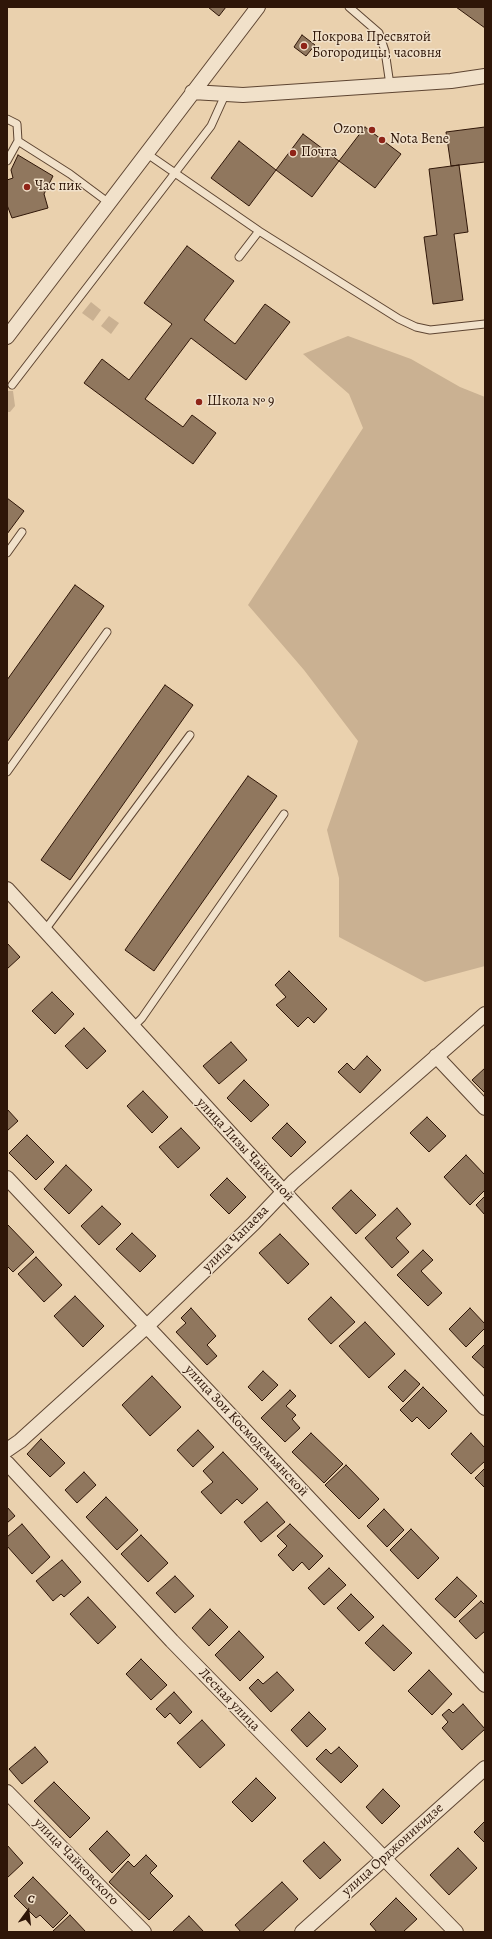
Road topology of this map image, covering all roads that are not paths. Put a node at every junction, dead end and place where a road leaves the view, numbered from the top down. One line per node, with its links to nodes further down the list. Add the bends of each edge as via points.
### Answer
1 (258, 7): 5 (street)
2 (349, 7): 4 (lane, via 379,33 386,51)
3 (485, 76): 4 (street)
4 (390, 85): 6 (street)
5 (192, 92): 6 (street); 9 (street)
6 (225, 95): 11 (lane, via 211,126)
7 (7, 119): 8 (lane, via 17,124)
8 (18, 141): 10 (lane); 12 (lane, via 70,174)
9 (146, 153): 11 (lane); 12 (street)
10 (7, 161)
11 (175, 173): 13 (lane); 17 (lane)
12 (109, 203): 16 (street)
13 (259, 231): 14 (lane); 15 (lane, via 399,319 416,327 430,330)
14 (239, 257)
15 (485, 324)
16 (7, 337)
17 (12, 385)
18 (22, 532): 19 (lane)
19 (7, 552)
20 (107, 632): 22 (lane)
21 (190, 735): 25 (lane)
22 (7, 772)
23 (284, 814): 27 (lane, via 142,1018)
24 (7, 889): 25 (street, улица Лизы Чайкиной)
25 (45, 930): 27 (street, улица Лизы Чайкиной)
26 (485, 1014): 28 (street, улица Чапаева)
27 (133, 1027): 31 (street, улица Лизы Чайкиной)
28 (436, 1056): 29 (street); 31 (street, улица Чапаева)
29 (485, 1108)
30 (7, 1178): 32 (street, улица Зои Космодемьянской)
31 (283, 1191): 32 (street, улица Чапаева, via 254,1224); 33 (street, улица Лизы Чайкиной)
32 (147, 1326): 34 (street, улица Чапаева); 36 (street, улица Зои Космодемьянской)
33 (485, 1408)
34 (7, 1450)
35 (7, 1463): 39 (street, Лесная улица, via 172,1640)
36 (485, 1685)
37 (485, 1768): 39 (street, улица Орджоникидзе)
38 (7, 1792): 40 (street, улица Чайковского)
39 (384, 1857): 41 (street, улица Орджоникидзе); 42 (street, Лесная улица)
40 (144, 1932)
41 (302, 1932)
42 (456, 1932)

